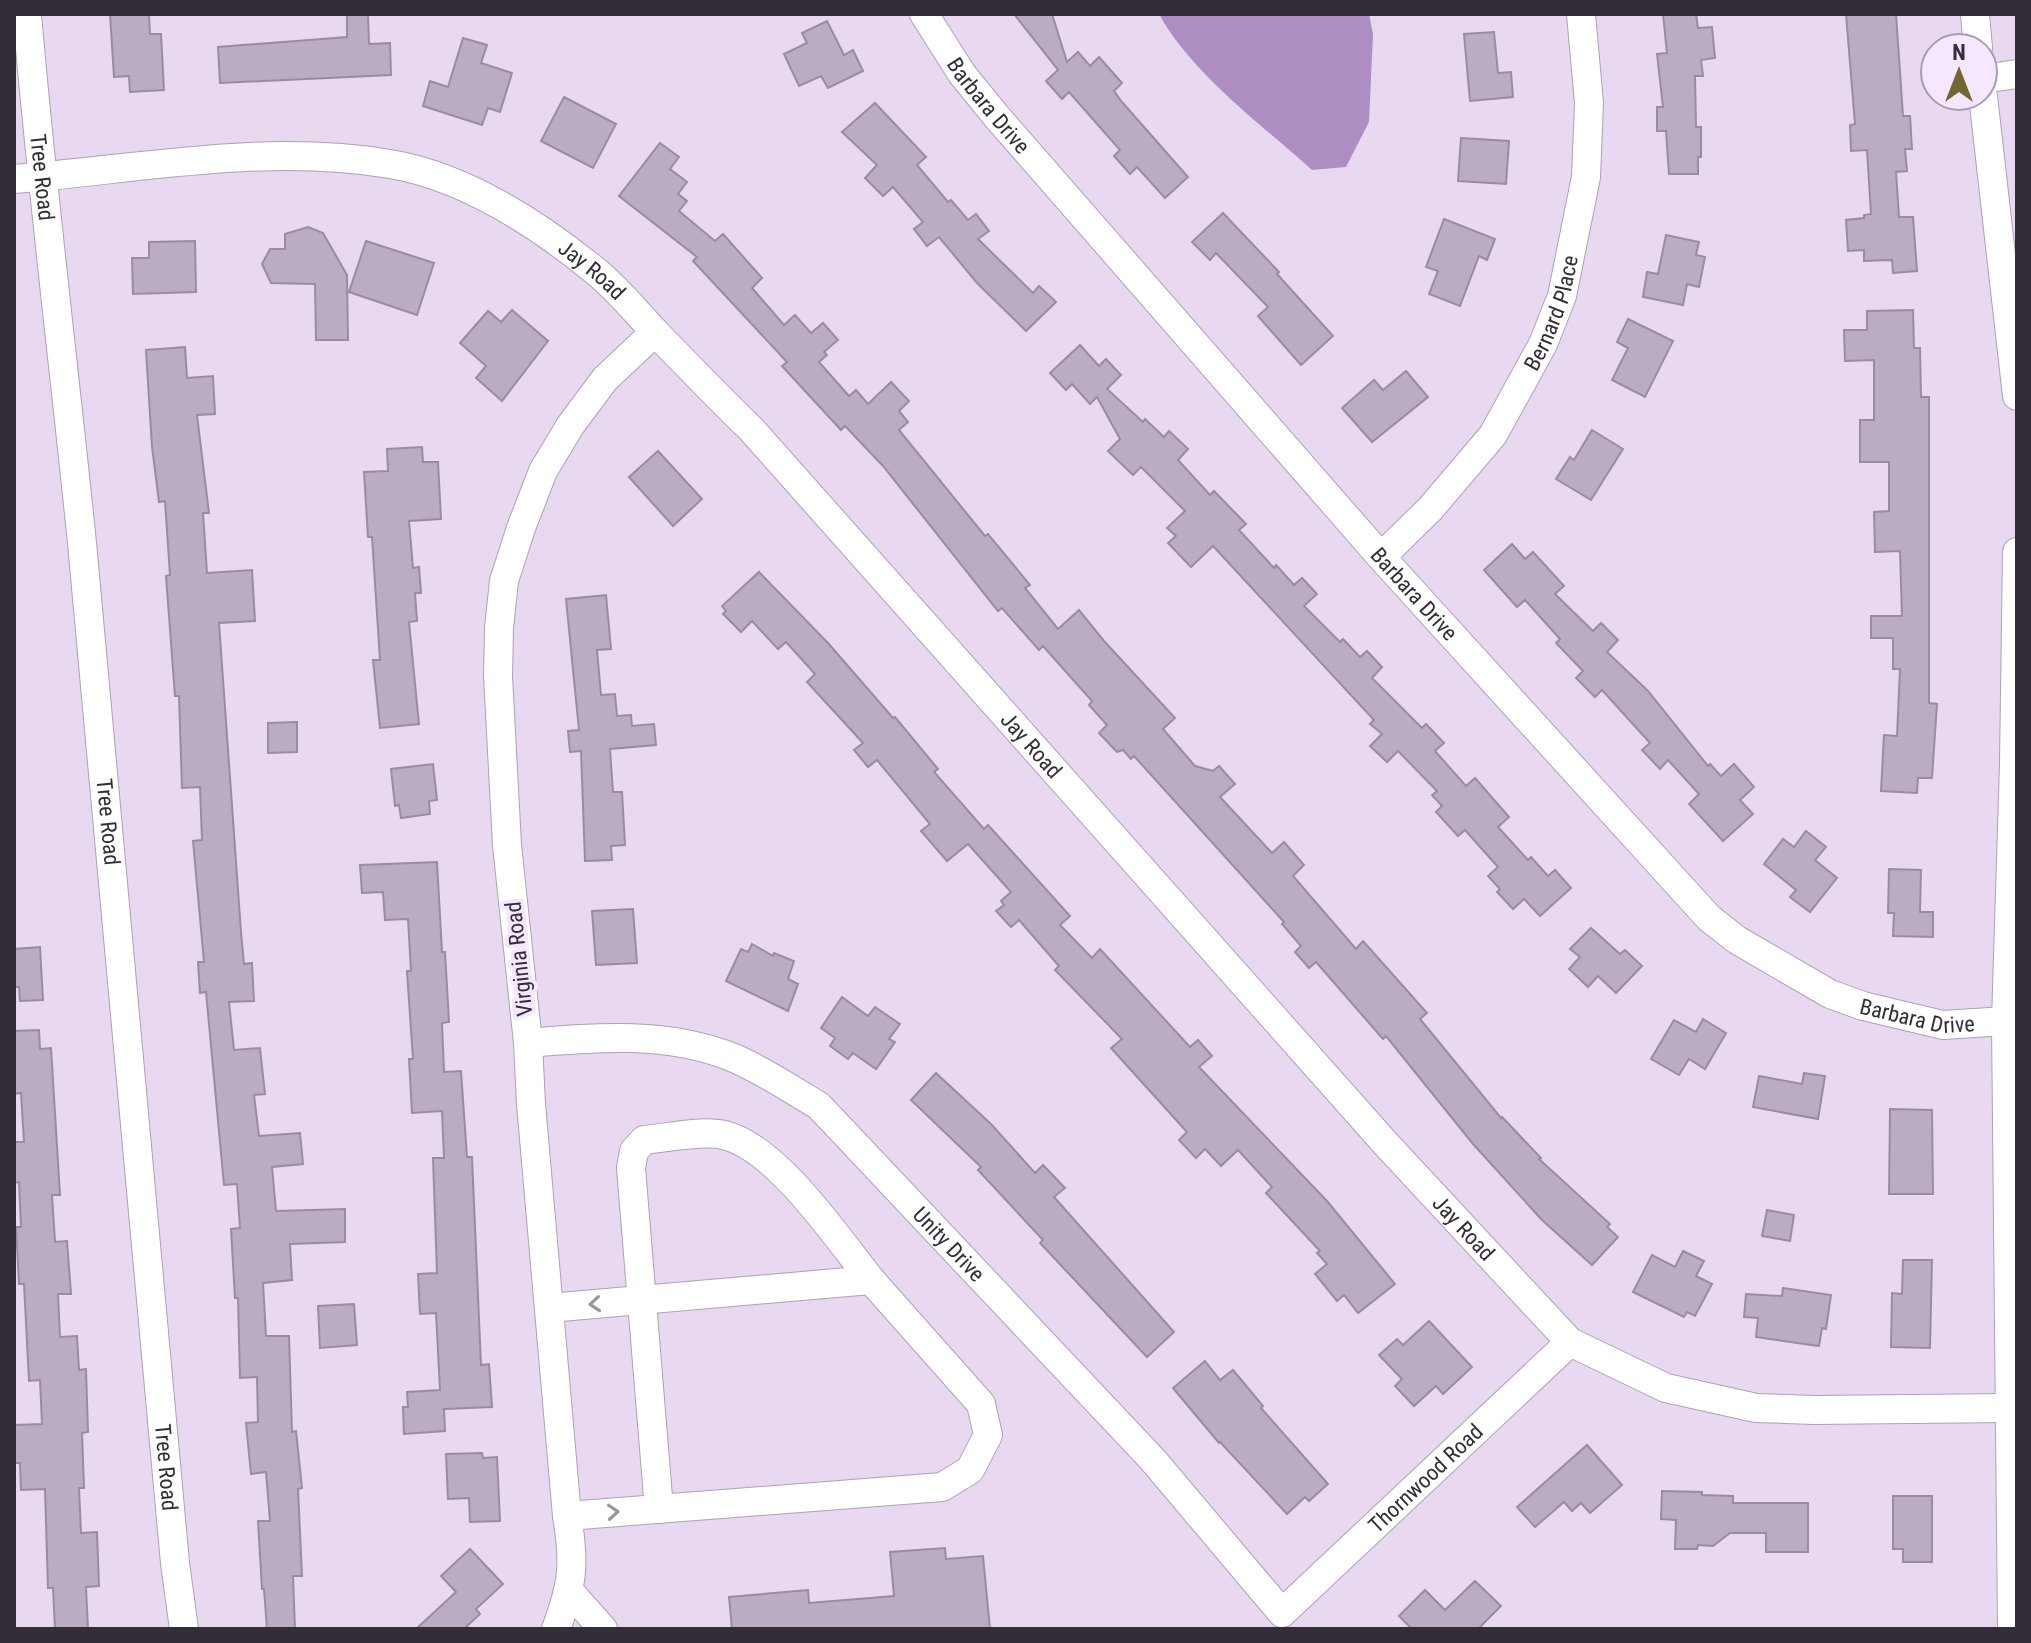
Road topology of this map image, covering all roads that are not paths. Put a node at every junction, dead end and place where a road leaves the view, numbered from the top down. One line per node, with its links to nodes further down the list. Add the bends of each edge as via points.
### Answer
1 (27, 14): 5 (street, Tree Road)
2 (924, 14): 9 (street, Barbara Drive, via 970,85)
3 (1581, 14): 9 (street, Bernard Place, via 1589,103 1586,177 1562,296 1543,344 1493,435)
4 (1985, 112): 7 (street)
5 (28, 178): 6 (street, Jay Road, via 280,156 392,164 452,182 551,238 595,270); 21 (street, Tree Road, via 71,433)
6 (655, 332): 11 (street, Virginia Road, via 605,379 570,426 543,471 504,581 498,676 507,845); 15 (street, Jay Road, via 751,429 1386,1144)
7 (2017, 396)
8 (2017, 552): 10 (street)
9 (1381, 557): 10 (street, Barbara Drive, via 1709,918 1737,940 1830,994 1863,1006 1943,1025)
10 (2006, 1021): 16 (street)
11 (528, 1043): 14 (street, Virginia Road); 20 (street, Unity Drive, via 630,1037 680,1043 762,1071 819,1106 1153,1460)
12 (871, 1280): 13 (street); 13 (street, via 787,1176 752,1146 719,1134 644,1140 634,1151 631,1168); 17 (street, via 981,1404 988,1435 970,1470 942,1487)
13 (641, 1300): 14 (street, one-way to 14); 17 (street)
14 (549, 1308): 18 (street, Virginia Road)
15 (1570, 1342): 16 (street, Jay Road, via 1666,1388 1756,1408); 20 (street, Thornwood Road)
16 (2008, 1408): 24 (street)
17 (659, 1509): 18 (street, one-way to 17)
18 (567, 1516): 19 (street, Virginia Road, via 573,1551)
19 (570, 1592): 22 (street, Virginia Road); 23 (street)
20 (1282, 1613)
21 (184, 1629)
22 (556, 1629)
23 (603, 1629)
24 (2012, 1629)

